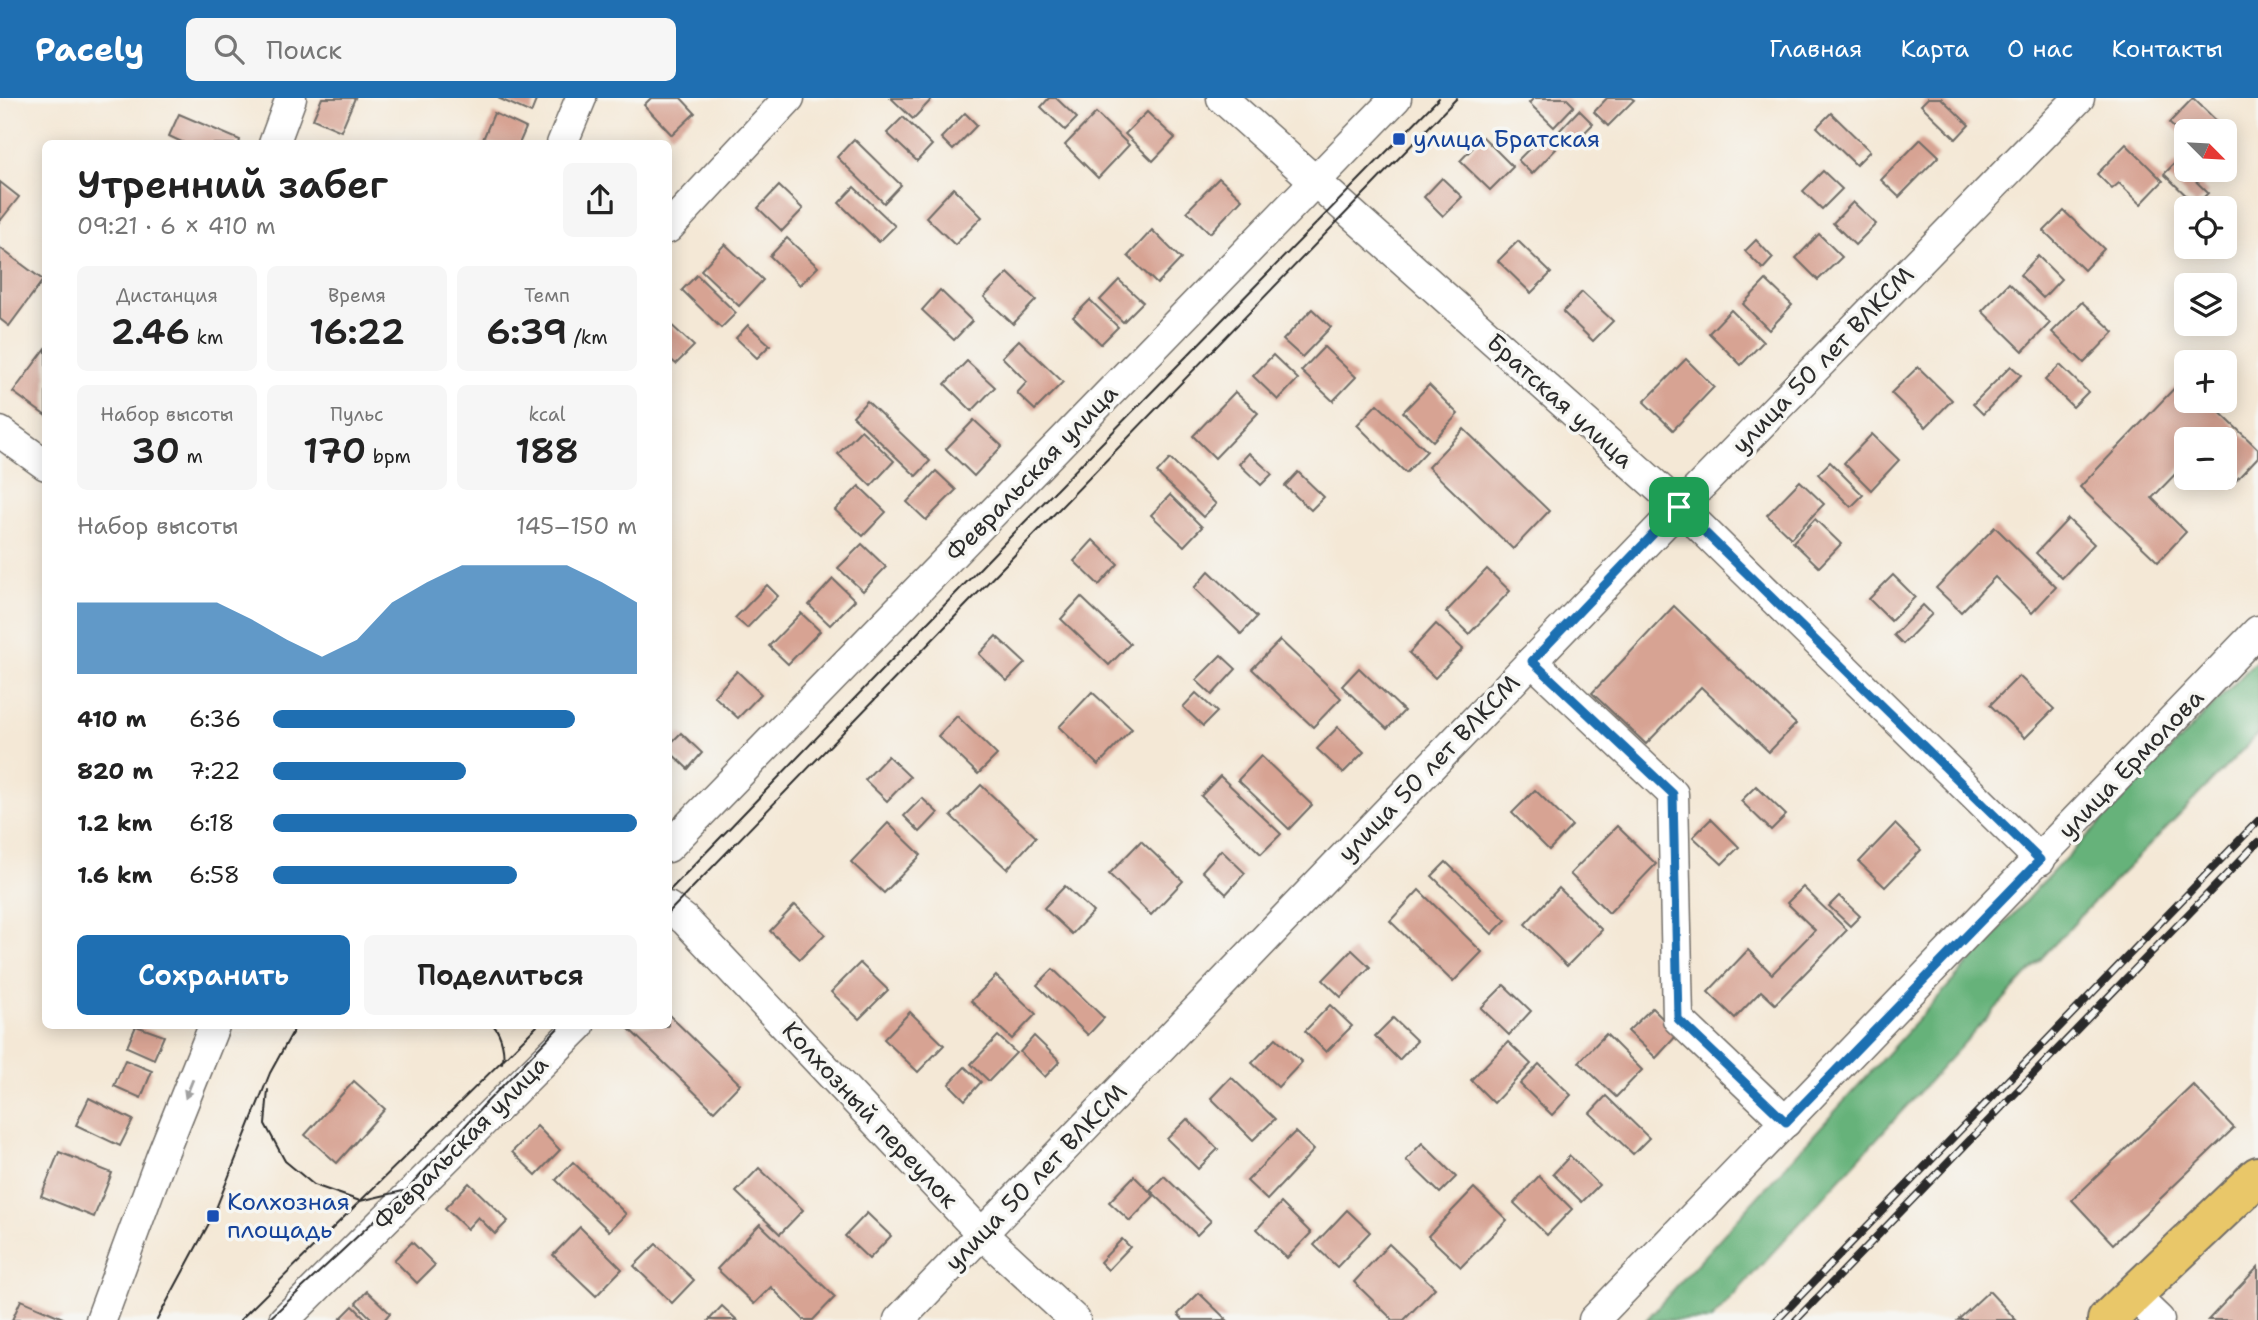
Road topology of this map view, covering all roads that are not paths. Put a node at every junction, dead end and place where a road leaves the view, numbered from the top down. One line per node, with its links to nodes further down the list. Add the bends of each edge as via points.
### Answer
1 (292, 98): 7 (street)
2 (581, 98): 8 (street)
3 (789, 98): 10 (street)
4 (1222, 98): 9 (street, Братская улица)
5 (1396, 98): 9 (street, Февральская улица)
6 (2079, 98): 13 (street, улица 50 лет ВЛКСМ)
7 (276, 140)
8 (564, 140)
9 (1315, 182): 13 (street, Братская улица); 16 (street, Февральская улица)
10 (672, 224)
11 (0, 432): 12 (street)
12 (42, 462)
13 (1679, 507): 15 (street, улица 50 лет ВЛКСМ); 17 (street, Братская улица)
14 (2258, 631): 17 (street, улица Ермолова)
15 (1532, 661): 21 (street, via 1673,794 1678,1019); 23 (street, улица 50 лет ВЛКСМ)
16 (672, 843)
17 (2040, 860): 21 (street, улица Ермолова)
18 (674, 921): 23 (street, Колхозный переулок)
19 (213, 1029): 25 (street, one-way to 25)
20 (576, 1029): 26 (street, Февральская улица)
21 (1786, 1122): 29 (street, улица Ермолова)
22 (2258, 1177): 24 (main road)
23 (982, 1234): 27 (street, улица 50 лет ВЛКСМ); 28 (street, Колхозный переулок)
24 (2133, 1312)
25 (102, 1320)
26 (284, 1320)
27 (899, 1320)
28 (1075, 1320)
29 (1594, 1320)

